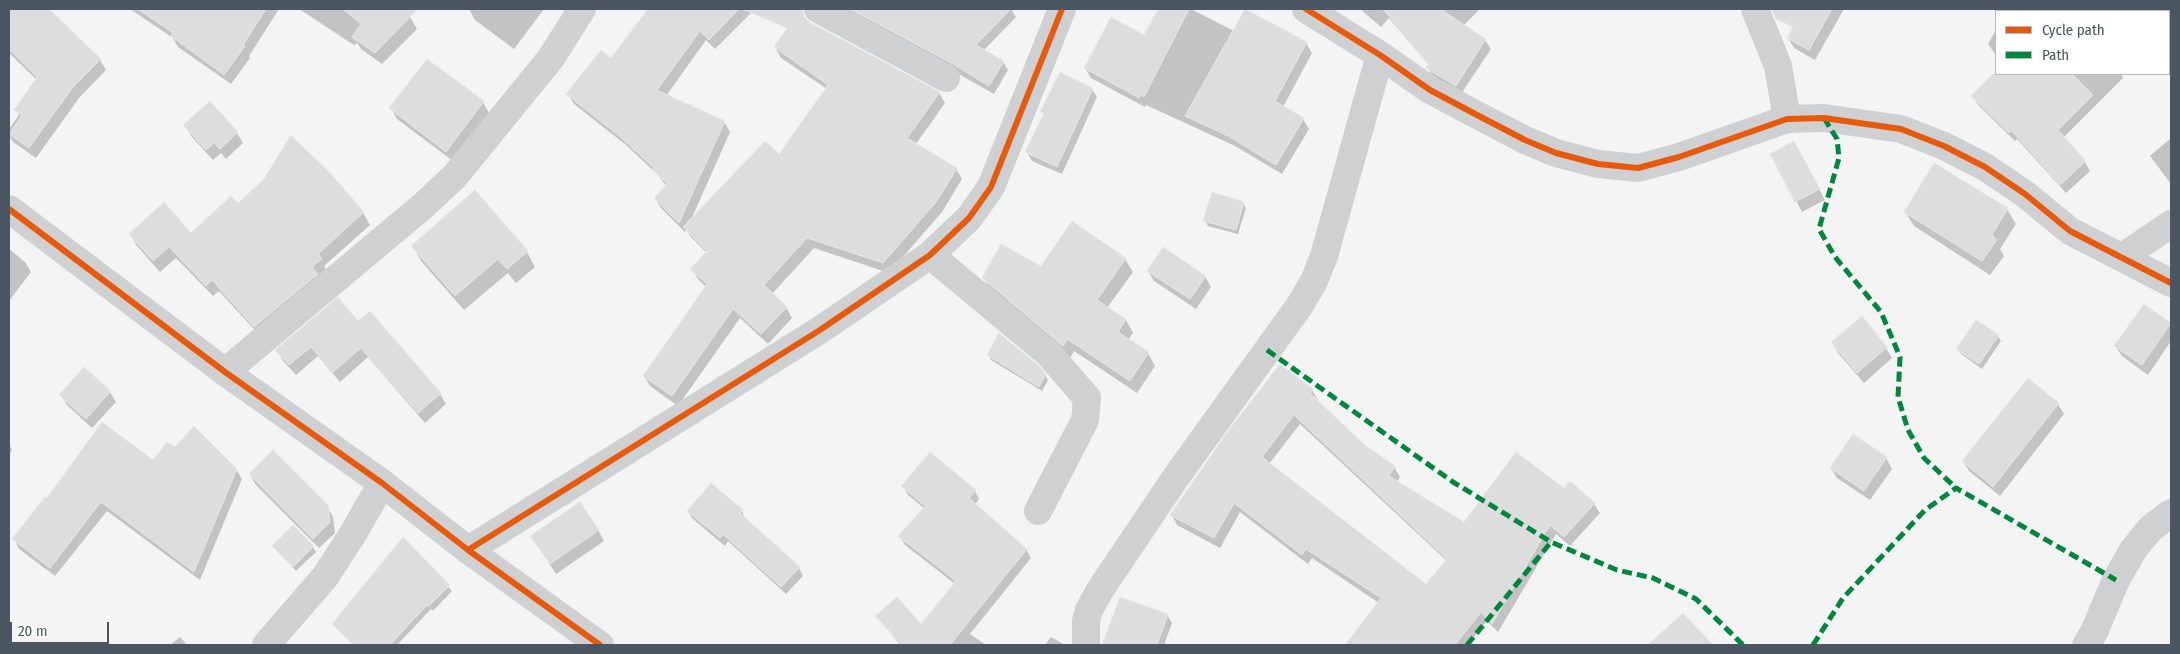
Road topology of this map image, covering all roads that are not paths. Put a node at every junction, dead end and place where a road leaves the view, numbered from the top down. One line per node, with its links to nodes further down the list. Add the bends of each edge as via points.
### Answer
1 (582, 9): 14 (street, via 551,58 455,176)
2 (818, 9): 7 (street)
3 (1062, 9): 11 (street, via 991,187 969,218)
4 (1306, 9): 6 (street)
5 (1755, 9): 8 (street, via 1778,66)
6 (1380, 55): 8 (street, via 1430,90 1524,140 1598,164 1638,168); 21 (street, via 1324,256 1314,281 1100,590 1089,610)
7 (946, 78)
8 (1787, 119): 12 (street, via 1824,118 1901,129 1944,146 1985,167 2025,194 2060,224)
9 (9, 209): 14 (street)
10 (2171, 224): 12 (street)
11 (930, 255): 16 (street, via 1050,354 1087,398 1086,420); 18 (street, via 820,330)
12 (2122, 257): 13 (street)
13 (2171, 283)
14 (225, 372): 15 (street)
15 (382, 483): 18 (street); 19 (street, via 325,577)
16 (1038, 511)
17 (2171, 514): 22 (street, via 2150,529 2133,550)
18 (468, 550): 20 (street)
19 (266, 645)
20 (600, 645)
21 (1086, 645)
22 (2086, 645)

